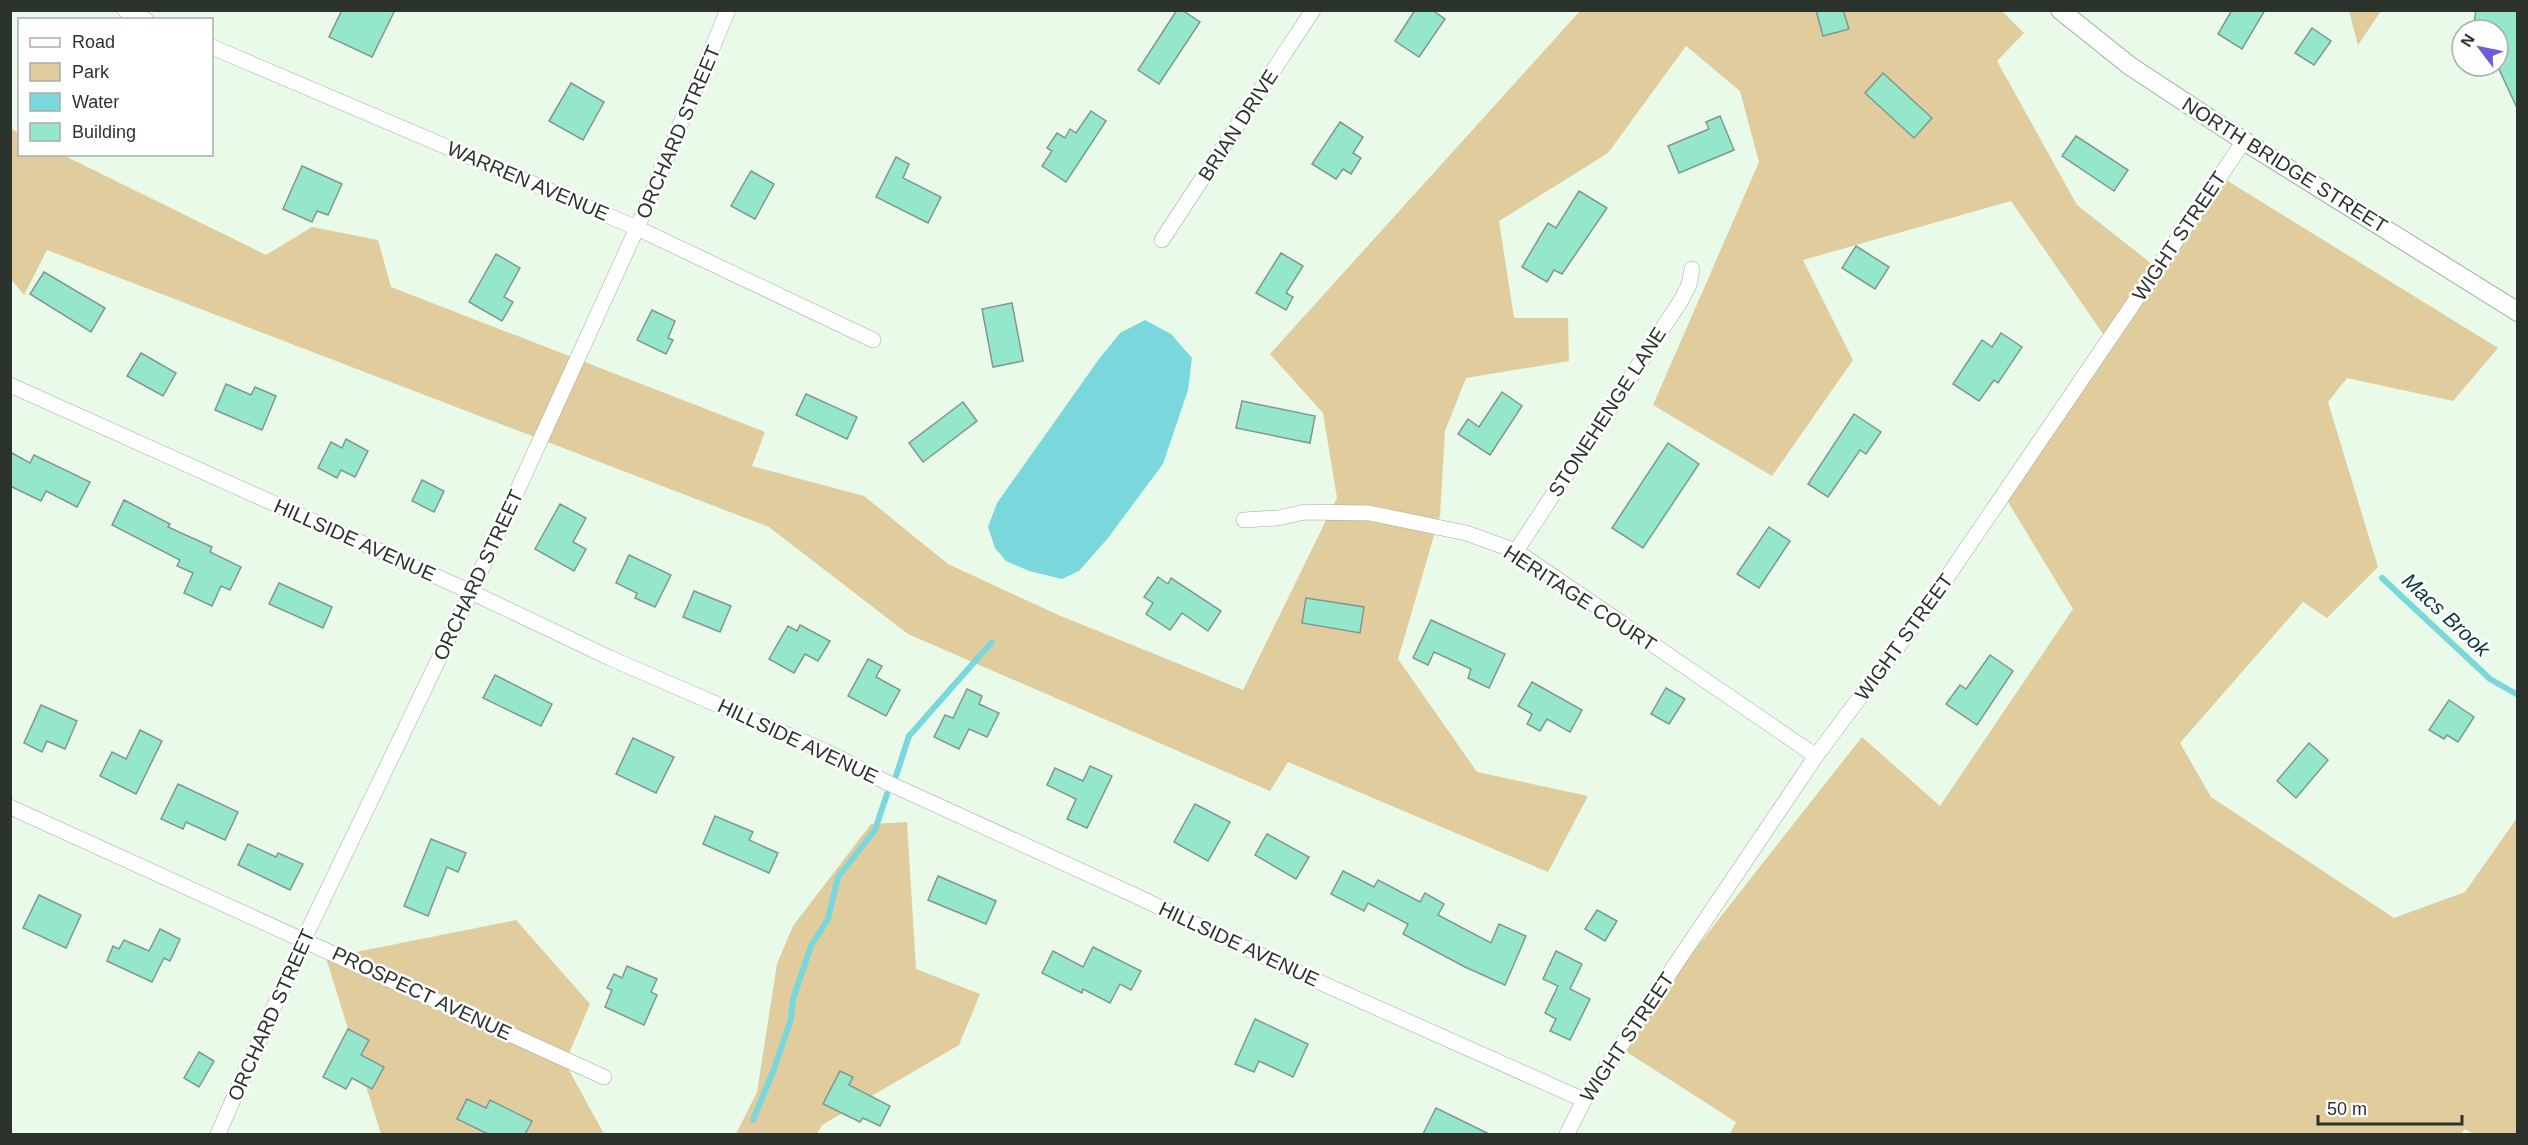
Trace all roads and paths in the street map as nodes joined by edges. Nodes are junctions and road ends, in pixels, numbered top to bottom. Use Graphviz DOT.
graph roads {
  1 [pos="728,10"];
  2 [pos="1313,10"];
  3 [pos="2060,10"];
  4 [pos="213,47"];
  5 [pos="2244,141"];
  6 [pos="638,228"];
  7 [pos="1162,240"];
  8 [pos="1692,270"];
  9 [pos="2517,312"];
  10 [pos="873,340"];
  11 [pos="10,385"];
  12 [pos="1244,520"];
  13 [pos="1516,551"];
  14 [pos="471,592"];
  15 [pos="1816,756"];
  16 [pos="10,807"];
  17 [pos="304,939"];
  18 [pos="604,1077"];
  19 [pos="1584,1100"];
  20 [pos="218,1134"];
  21 [pos="1567,1134"];
  1 -- 6 [label="street, ORCHARD STREET"];
  2 -- 7 [label="street, BRIAN DRIVE"];
  3 -- 5 [label="street, NORTH BRIDGE STREET"];
  4 -- 6 [label="street, WARREN AVENUE"];
  5 -- 9 [label="street, NORTH BRIDGE STREET"];
  5 -- 15 [label="street, WIGHT STREET"];
  6 -- 10 [label="street, WARREN AVENUE"];
  6 -- 14 [label="street, ORCHARD STREET"];
  8 -- 13 [label="street, STONEHENGE LANE"];
  11 -- 14 [label="street, HILLSIDE AVENUE"];
  12 -- 13 [label="street, HERITAGE COURT"];
  13 -- 15 [label="street, HERITAGE COURT"];
  14 -- 17 [label="street, ORCHARD STREET"];
  14 -- 19 [label="street, HILLSIDE AVENUE"];
  15 -- 19 [label="street, WIGHT STREET"];
  16 -- 17 [label="street, PROSPECT AVENUE"];
  17 -- 18 [label="street, PROSPECT AVENUE"];
  17 -- 20 [label="street, ORCHARD STREET"];
  19 -- 21 [label="street, WIGHT STREET"];
}
